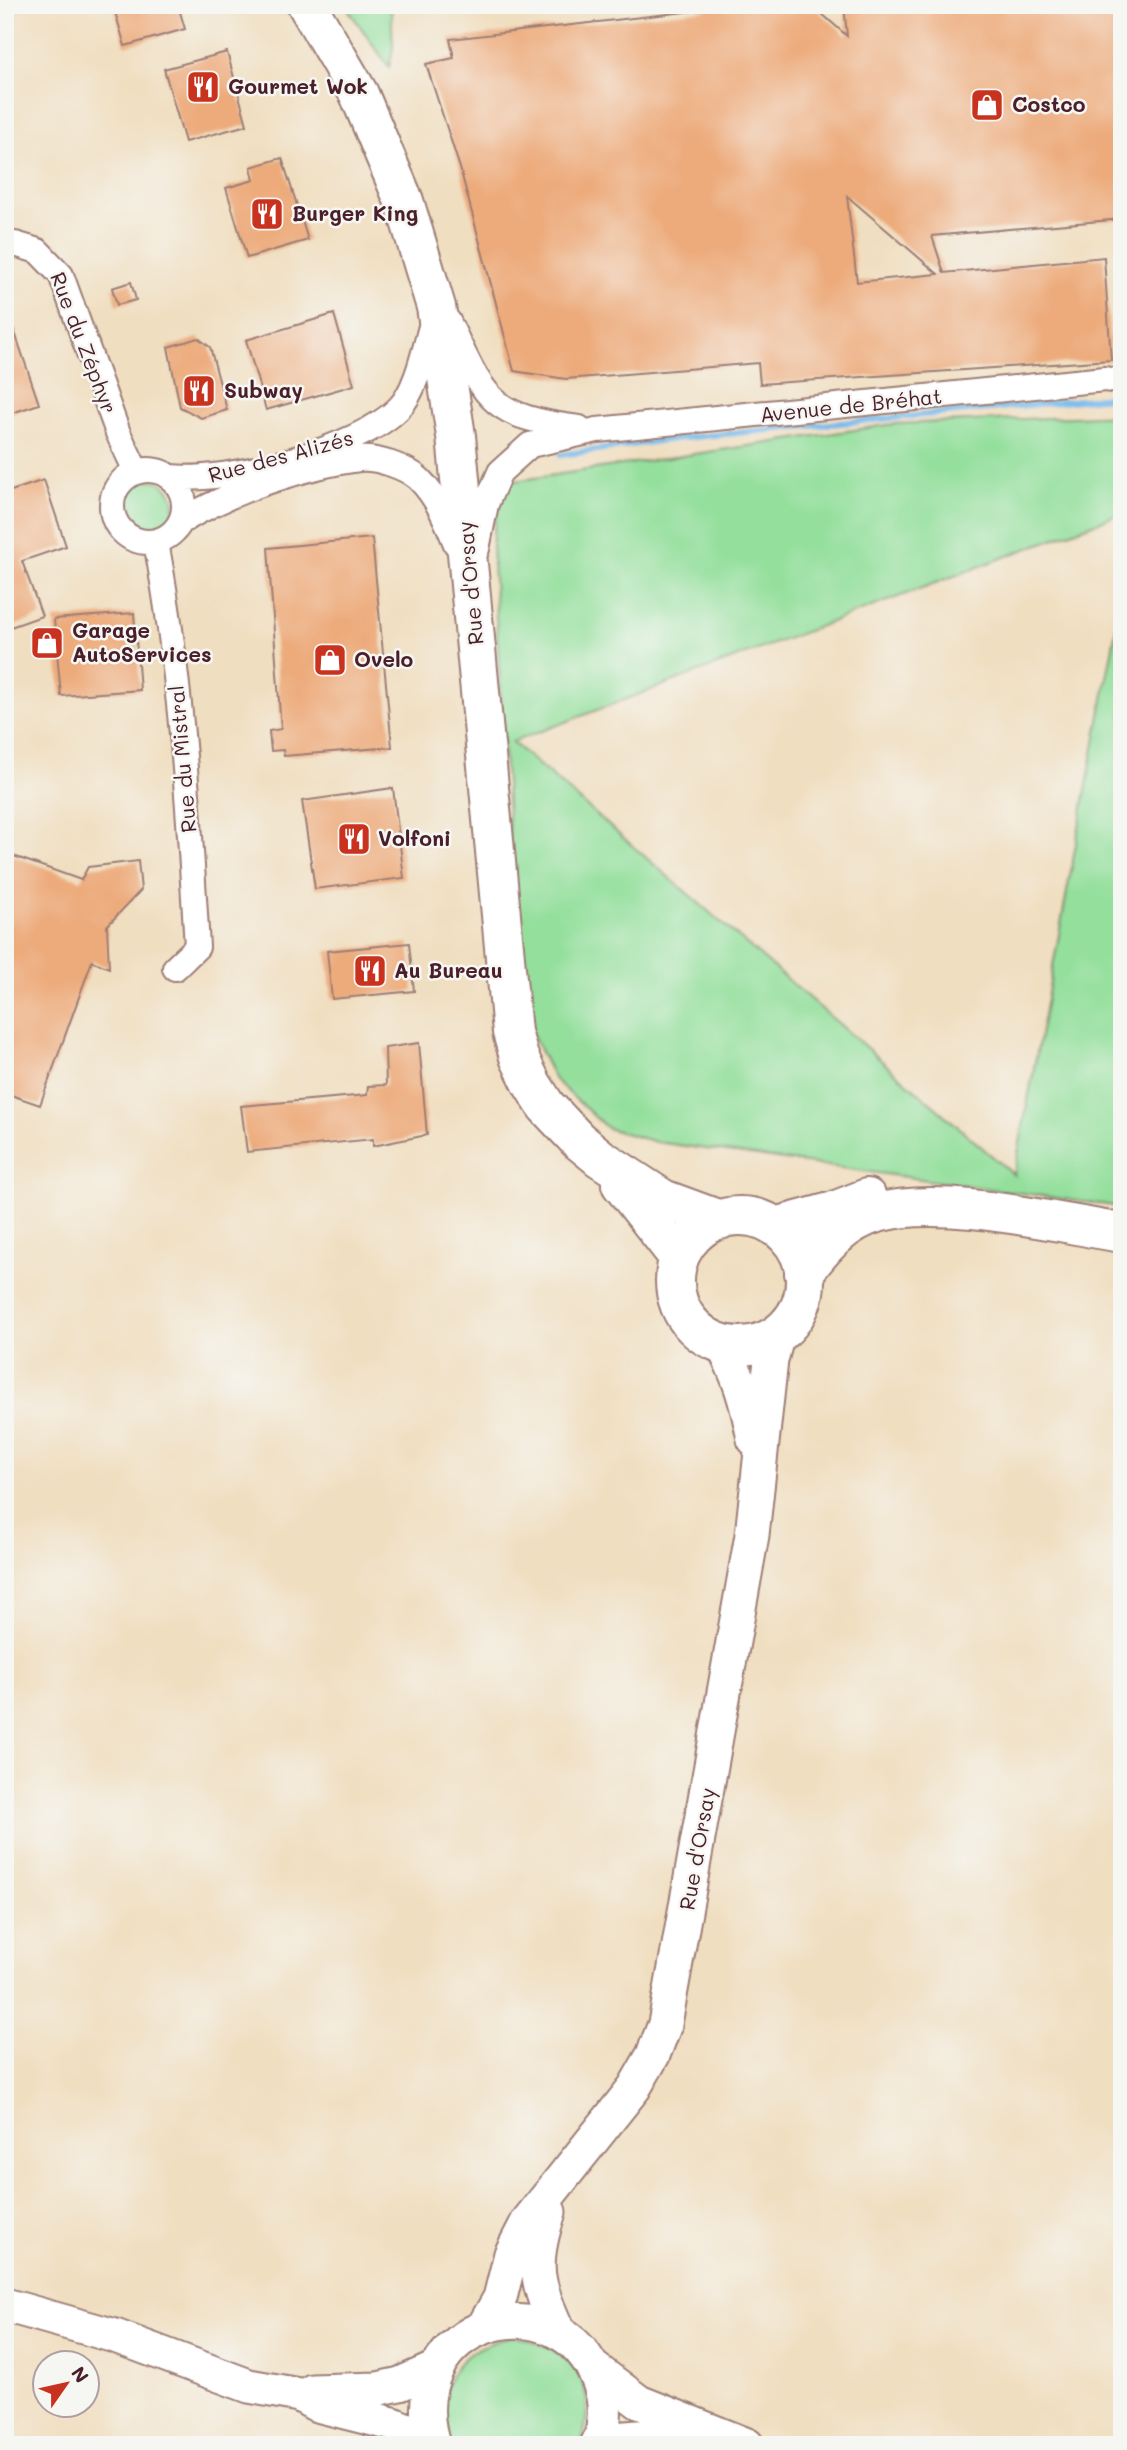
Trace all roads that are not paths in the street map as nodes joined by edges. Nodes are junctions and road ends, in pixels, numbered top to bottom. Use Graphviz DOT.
graph roads {
  1 [pos="307,5"];
  2 [pos="5,246"];
  3 [pos="432,295"];
  4 [pos="1116,377"];
  5 [pos="597,430"];
  6 [pos="136,471"];
  7 [pos="171,477"];
  8 [pos="182,521"];
  9 [pos="156,542"];
  10 [pos="471,581"];
  11 [pos="175,968"];
  12 [pos="600,1158"];
  13 [pos="965,1209"];
  14 [pos="720,1220"];
  15 [pos="775,1227"];
  16 [pos="1122,1233"];
  17 [pos="679,1258"];
  18 [pos="804,1273"];
  19 [pos="778,1334"];
  20 [pos="720,1343"];
  21 [pos="759,1469"];
  22 [pos="551,2196"];
  23 [pos="5,2305"];
  24 [pos="484,2326"];
  25 [pos="559,2333"];
  26 [pos="436,2368"];
  27 [pos="594,2368"];
  28 [pos="299,2395"];
  29 [pos="737,2441"];
  30 [pos="598,2442"];
  31 [pos="431,2445"];
  1 -- 3 [label="main road, Rue d'Orsay"];
  2 -- 6 [label="street, Rue du Zéphyr"];
  3 -- 5 [label="street, Avenue de Bréhat"];
  3 -- 7 [label="street, Rue des Alizés"];
  3 -- 10 [label="main road, Rue d'Orsay"];
  4 -- 5 [label="street, Avenue de Bréhat"];
  5 -- 10 [label="street, Avenue de Bréhat"];
  6 -- 7 [label="street"];
  6 -- 9 [label="street"];
  7 -- 8 [label="street"];
  8 -- 9 [label="street"];
  8 -- 10 [label="street, Rue des Alizés"];
  9 -- 11 [label="street, Rue du Mistral"];
  10 -- 12 [label="main road, Rue d'Orsay"];
  12 -- 14 [label="main road, Rue d'Orsay"];
  12 -- 17 [label="main road, Rue d'Orsay"];
  13 -- 15 [label="main road"];
  13 -- 16 [label="main road"];
  13 -- 18 [label="main road"];
  14 -- 15 [label="main road"];
  14 -- 17 [label="main road"];
  15 -- 18 [label="main road"];
  17 -- 20 [label="main road"];
  18 -- 19 [label="main road"];
  19 -- 20 [label="main road"];
  19 -- 21 [label="main road, Rue d'Orsay"];
  20 -- 21 [label="main road, Rue d'Orsay"];
  21 -- 22 [label="main road, Rue d'Orsay"];
  22 -- 24 [label="main road, Rue d'Orsay"];
  22 -- 25 [label="main road"];
  23 -- 28 [label="main road"];
  24 -- 25 [label="main road"];
  24 -- 26 [label="main road"];
  25 -- 27 [label="main road"];
  26 -- 28 [label="main road"];
  26 -- 31 [label="main road"];
  27 -- 29 [label="main road"];
  27 -- 30 [label="main road"];
  28 -- 31 [label="main road"];
  29 -- 30 [label="main road"];
}
